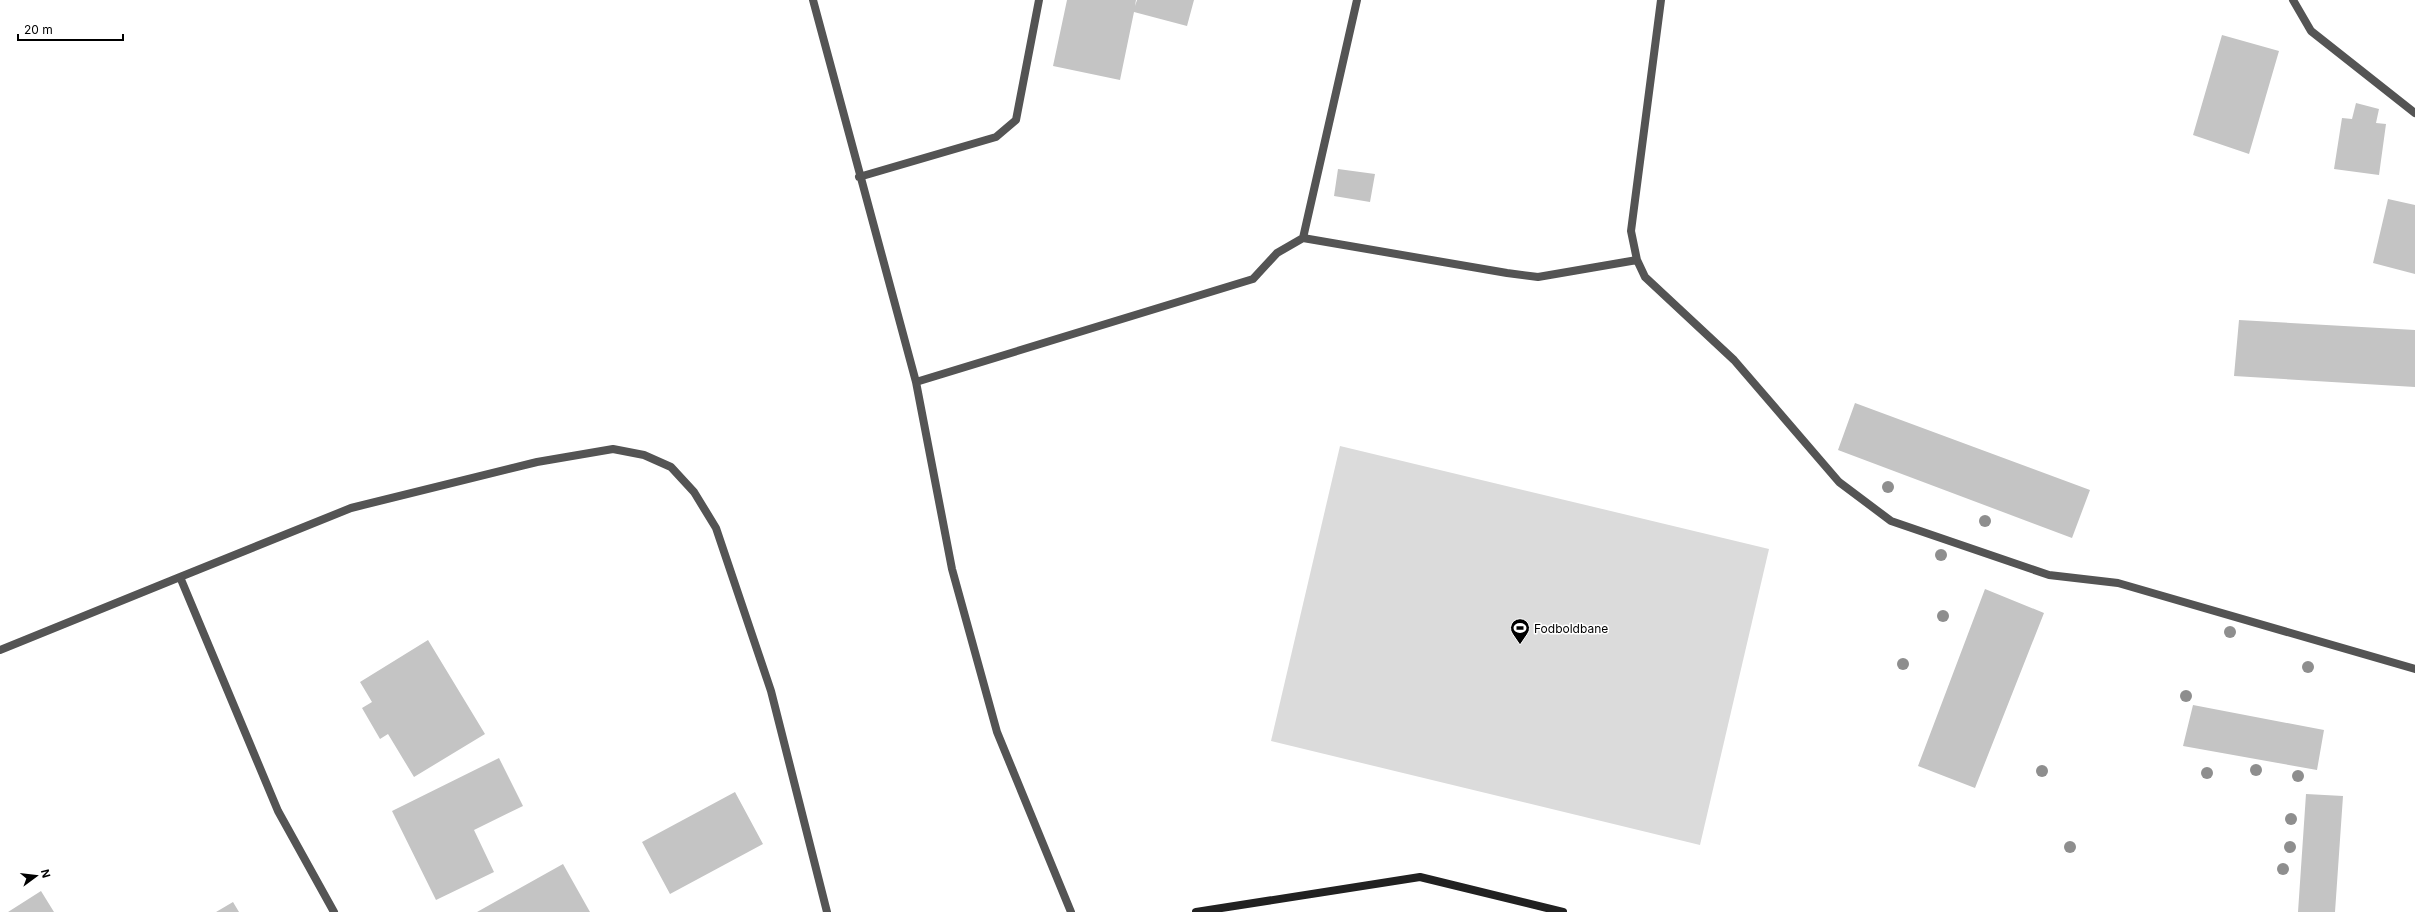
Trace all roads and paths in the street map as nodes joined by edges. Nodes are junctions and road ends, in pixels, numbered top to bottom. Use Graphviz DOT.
graph roads {
  1 [pos="813,0"];
  2 [pos="1039,0"];
  3 [pos="1357,0"];
  4 [pos="1661,0"];
  5 [pos="2293,0"];
  6 [pos="2415,113"];
  7 [pos="859,177"];
  8 [pos="1303,238"];
  9 [pos="1637,260"];
  10 [pos="916,382"];
  11 [pos="180,577"];
  12 [pos="0,650"];
  13 [pos="2415,669"];
  14 [pos="334,912"];
  15 [pos="827,912"];
  16 [pos="1072,912"];
  17 [pos="1196,912"];
  18 [pos="1563,912"];
  1 -- 7 [label="street"];
  2 -- 7 [label="street"];
  3 -- 8 [label="street"];
  4 -- 9 [label="street"];
  5 -- 6 [label="street"];
  7 -- 10 [label="street"];
  8 -- 9 [label="street"];
  8 -- 10 [label="street"];
  9 -- 13 [label="street"];
  10 -- 16 [label="street"];
  11 -- 12 [label="street"];
  11 -- 14 [label="street"];
  11 -- 15 [label="street"];
  17 -- 18 [label="street"];
}
